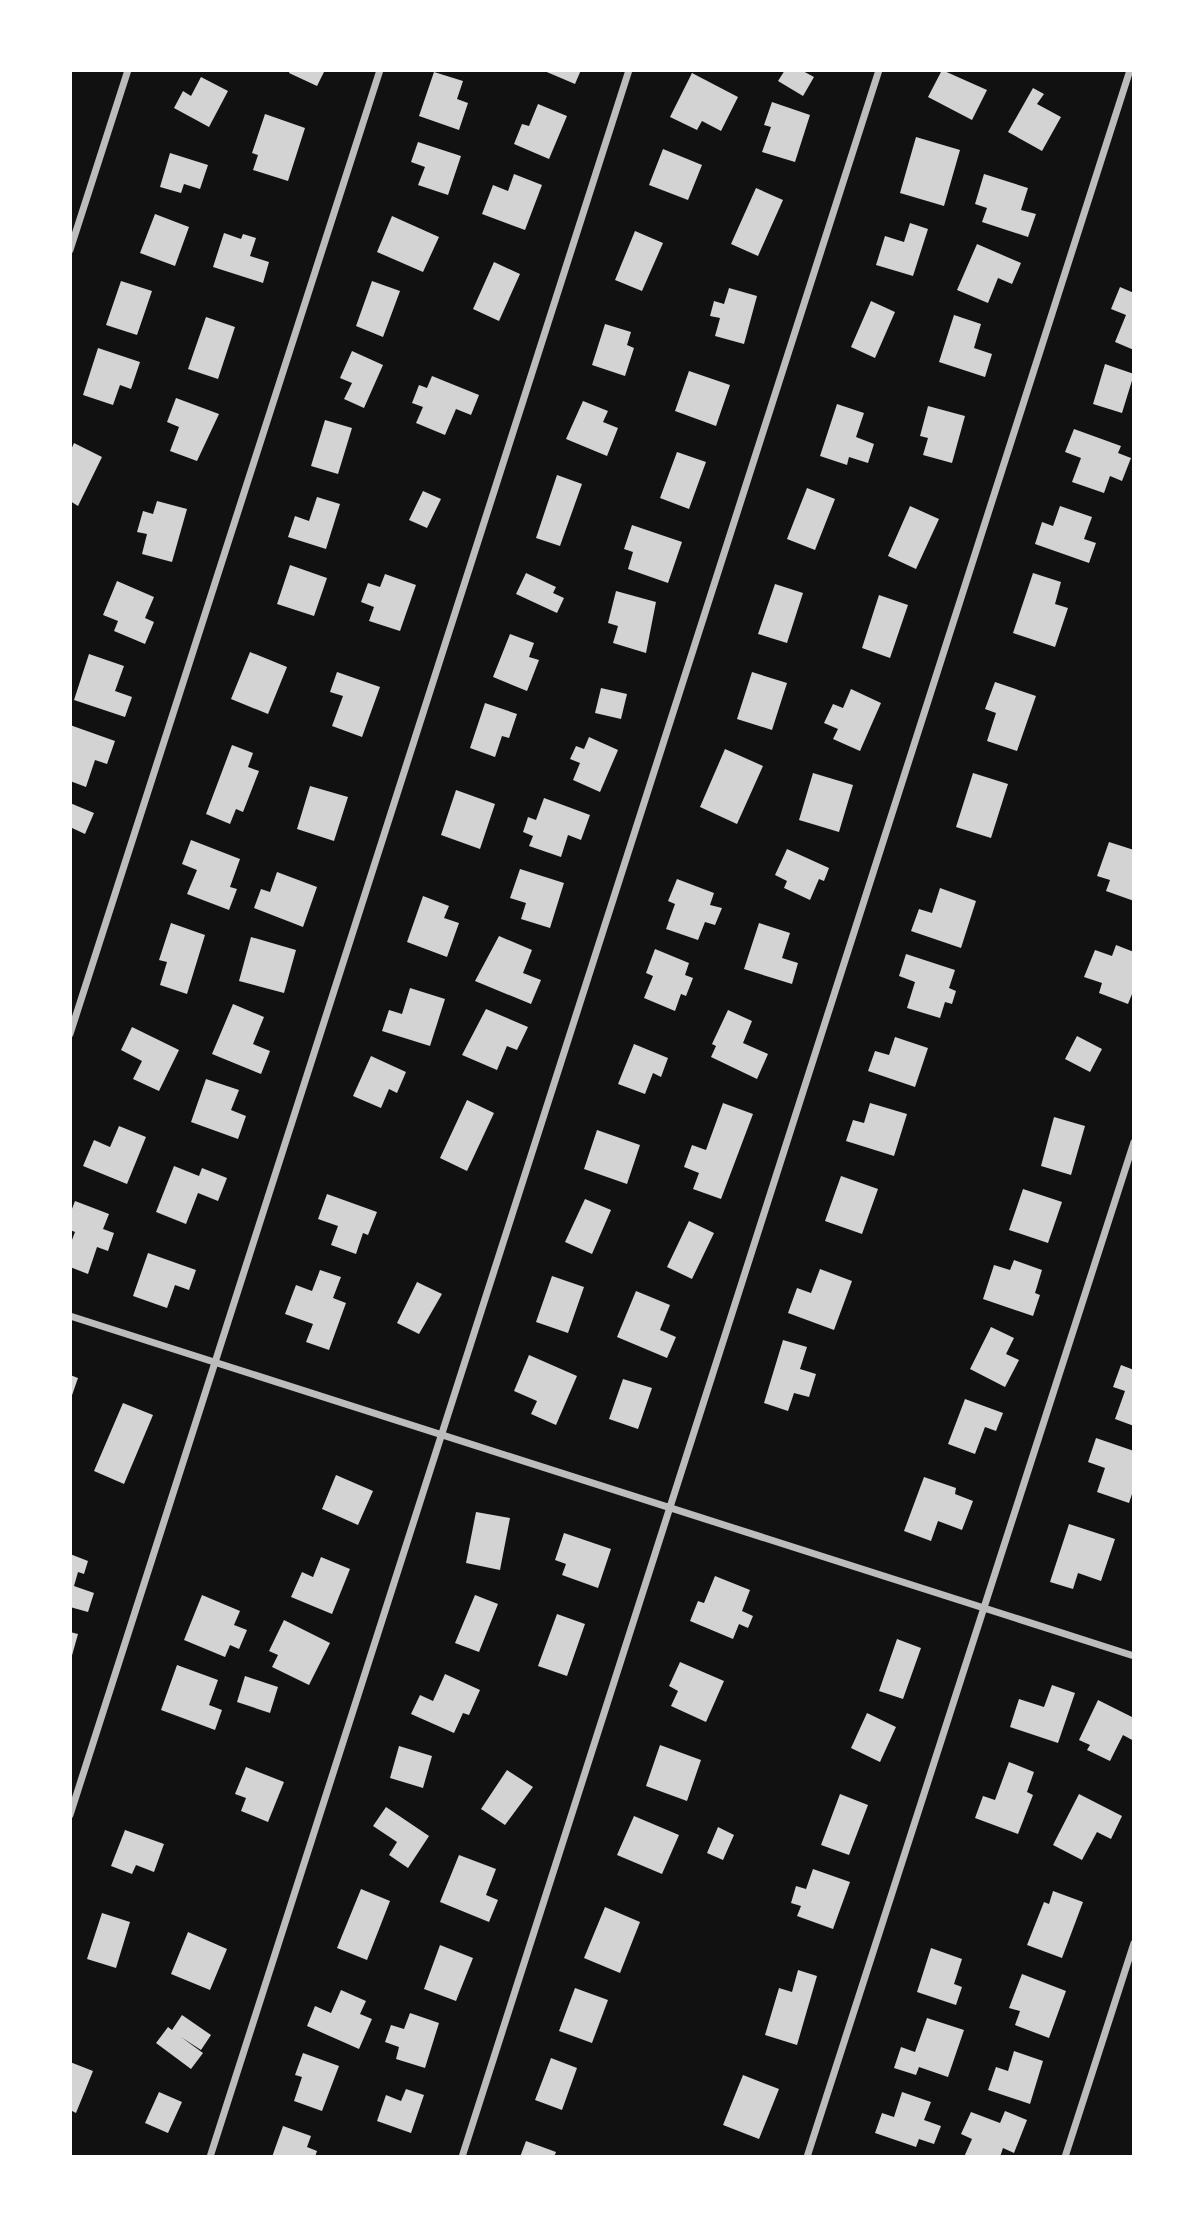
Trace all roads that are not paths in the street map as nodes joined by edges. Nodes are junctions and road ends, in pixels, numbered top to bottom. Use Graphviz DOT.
graph roads {
  1 [pos="128,70"];
  2 [pos="380,70"];
  3 [pos="629,70"];
  4 [pos="879,70"];
  5 [pos="1130,70"];
  6 [pos="70,250"];
  7 [pos="70,1034"];
  8 [pos="1134,1142"];
  9 [pos="70,1316"];
  10 [pos="215,1363"];
  11 [pos="443,1435"];
  12 [pos="671,1508"];
  13 [pos="985,1608"];
  14 [pos="1134,1656"];
  15 [pos="70,1815"];
  16 [pos="1134,1943"];
  17 [pos="211,2157"];
  18 [pos="462,2157"];
  19 [pos="807,2157"];
  20 [pos="1065,2157"];
  1 -- 6 [label="street"];
  2 -- 7 [label="street"];
  3 -- 10 [label="street"];
  4 -- 11 [label="street"];
  5 -- 12 [label="street"];
  8 -- 13 [label="street"];
  9 -- 10 [label="street"];
  10 -- 11 [label="street"];
  10 -- 15 [label="street"];
  11 -- 12 [label="street"];
  11 -- 17 [label="street"];
  12 -- 13 [label="street"];
  12 -- 18 [label="street"];
  13 -- 14 [label="street"];
  13 -- 19 [label="street"];
  16 -- 20 [label="street"];
}
